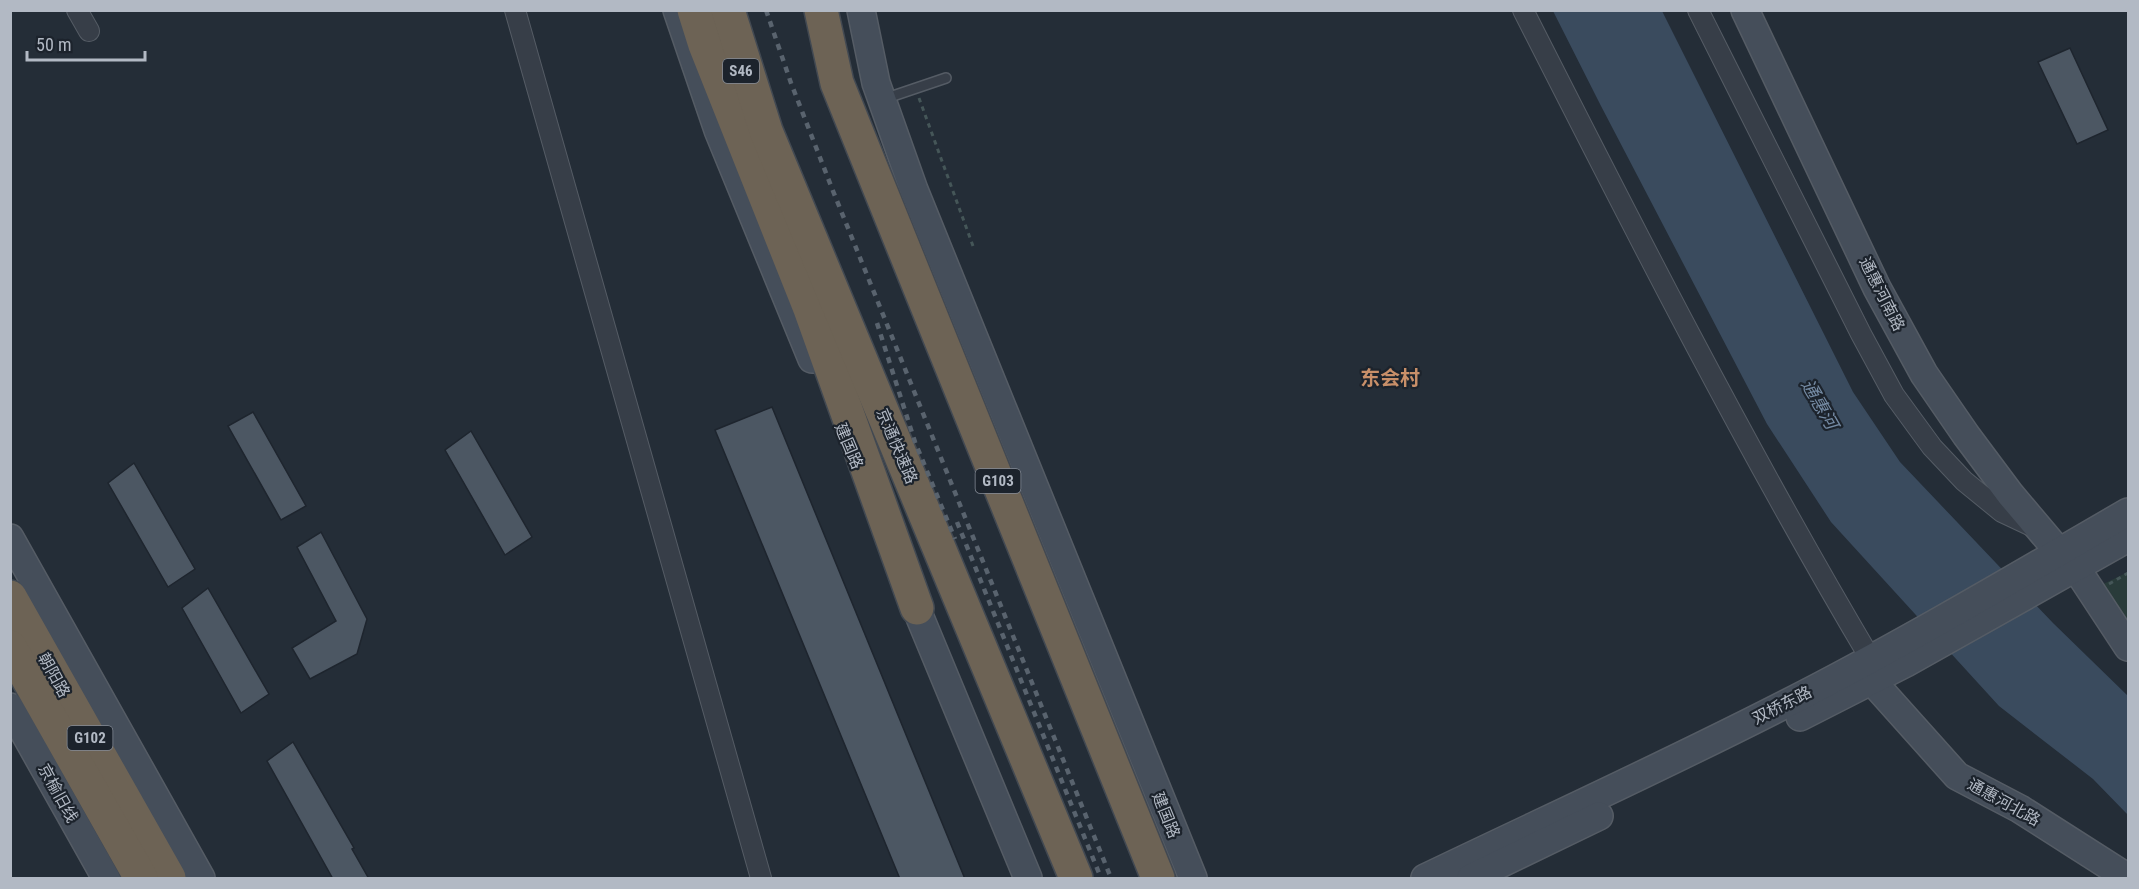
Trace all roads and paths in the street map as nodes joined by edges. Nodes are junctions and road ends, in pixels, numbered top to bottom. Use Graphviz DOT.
graph roads {
  1 [pos="77,10"];
  2 [pos="515,10"];
  3 [pos="677,10"];
  4 [pos="694,10"];
  5 [pos="716,10"];
  6 [pos="728,10"];
  7 [pos="812,10"];
  8 [pos="822,10"];
  9 [pos="861,10"];
  10 [pos="1523,10"];
  11 [pos="1698,10"];
  12 [pos="1745,10"];
  13 [pos="88,31"];
  14 [pos="946,78"];
  15 [pos="837,83"];
  16 [pos="882,99"];
  17 [pos="920,103"];
  18 [pos="766,131"];
  19 [pos="973,246"];
  20 [pos="2128,512"];
  21 [pos="2041,530"];
  22 [pos="10,538"];
  23 [pos="2128,538"];
  24 [pos="2058,566"];
  25 [pos="10,597"];
  26 [pos="917,608"];
  27 [pos="10,647"];
  28 [pos="2128,647"];
  29 [pos="1885,662"];
  30 [pos="10,707"];
  31 [pos="2128,878"];
  32 [pos="106,879"];
  33 [pos="141,879"];
  34 [pos="169,879"];
  35 [pos="201,879"];
  36 [pos="761,879"];
  37 [pos="1028,879"];
  38 [pos="1076,879"];
  39 [pos="1158,879"];
  40 [pos="1193,879"];
  41 [pos="1425,879"];
  42 [pos="1471,879"];
  1 -- 13 [label="street"];
  2 -- 36 [label="street"];
  3 -- 26 [label="street, 建国路"];
  4 -- 26 [label="highway"];
  5 -- 18 [label="highway, S46"];
  6 -- 18 [label="highway, 京通快速路"];
  7 -- 15 [label="highway"];
  8 -- 15 [label="highway, G103"];
  9 -- 16 [label="street, 建国路"];
  10 -- 29 [label="street"];
  11 -- 21 [label="street"];
  12 -- 21 [label="street, 通惠河南路"];
  14 -- 16 [label="lane"];
  15 -- 39 [label="highway, G103"];
  16 -- 40 [label="street, 建国路"];
  17 -- 19 [label="path"];
  18 -- 38 [label="highway, 京通快速路"];
  20 -- 24 [label="street, 双桥东路"];
  21 -- 24 [label="street, 通惠河南路"];
  22 -- 35 [label="street"];
  23 -- 24 [label="street, 双桥东路"];
  24 -- 28 [label="street, 通惠河南路"];
  24 -- 29 [label="street, 双桥东路"];
  25 -- 34 [label="highway, 朝阳路 / G102"];
  26 -- 37 [label="street, 建国路"];
  27 -- 33 [label="highway, 朝阳路 / G102"];
  29 -- 31 [label="street, 通惠河北路"];
  29 -- 41 [label="street, 双桥东路"];
  29 -- 42 [label="street, 双桥东路"];
  30 -- 32 [label="street, 京榆旧线"];
}
